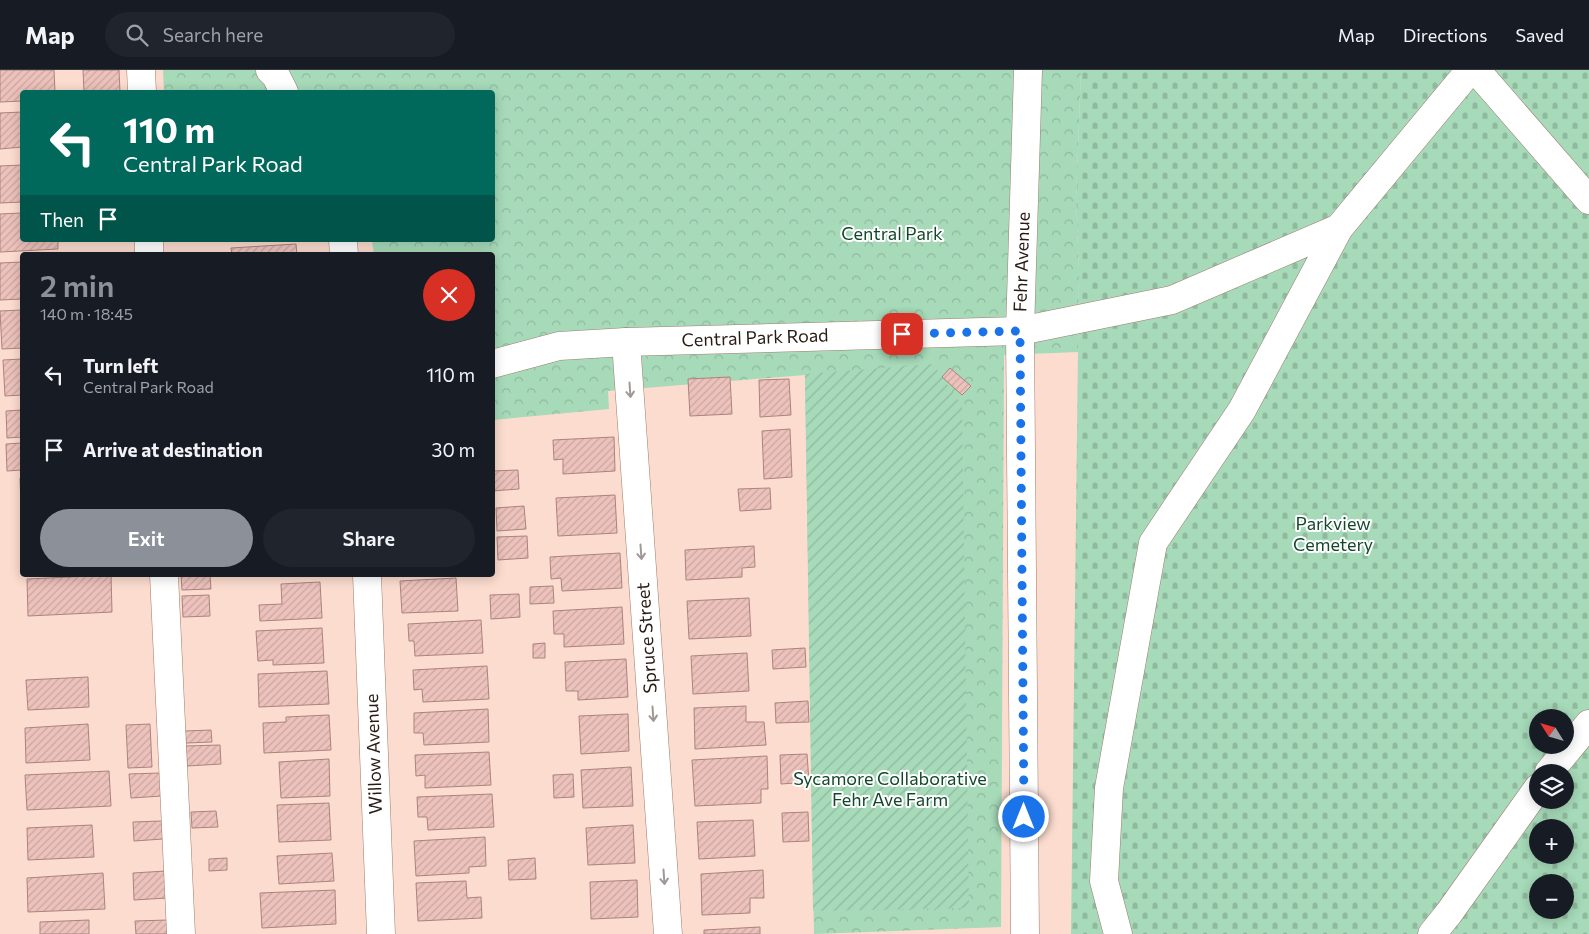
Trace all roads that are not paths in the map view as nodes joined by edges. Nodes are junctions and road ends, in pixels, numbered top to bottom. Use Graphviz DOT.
graph roads {
  1 [pos="141,70"];
  2 [pos="270,70"];
  3 [pos="1028,70"];
  4 [pos="1470,70"];
  5 [pos="1476,70"];
  6 [pos="142,90"];
  7 [pos="283,90"];
  8 [pos="1589,200"];
  9 [pos="1339,228"];
  10 [pos="1020,331"];
  11 [pos="626,342"];
  12 [pos="495,363"];
  13 [pos="164,577"];
  14 [pos="367,577"];
  15 [pos="1589,724"];
  16 [pos="1555,764"];
  17 [pos="1529,800"];
  18 [pos="181,934"];
  19 [pos="381,934"];
  20 [pos="668,934"];
  21 [pos="1025,934"];
  22 [pos="1118,934"];
  23 [pos="1432,934"];
  1 -- 6 [label="street"];
  2 -- 7 [label="street"];
  3 -- 10 [label="street, Fehr Avenue"];
  4 -- 9 [label="street"];
  5 -- 8 [label="street"];
  9 -- 10 [label="street, Central Park Road"];
  9 -- 22 [label="street"];
  10 -- 11 [label="street, Central Park Road"];
  10 -- 21 [label="street, Fehr Avenue"];
  11 -- 12 [label="street, Central Park Road"];
  11 -- 20 [label="street, Spruce Street, one-way"];
  13 -- 18 [label="street"];
  14 -- 19 [label="street, Willow Avenue"];
  15 -- 16 [label="street"];
  17 -- 23 [label="street"];
}
